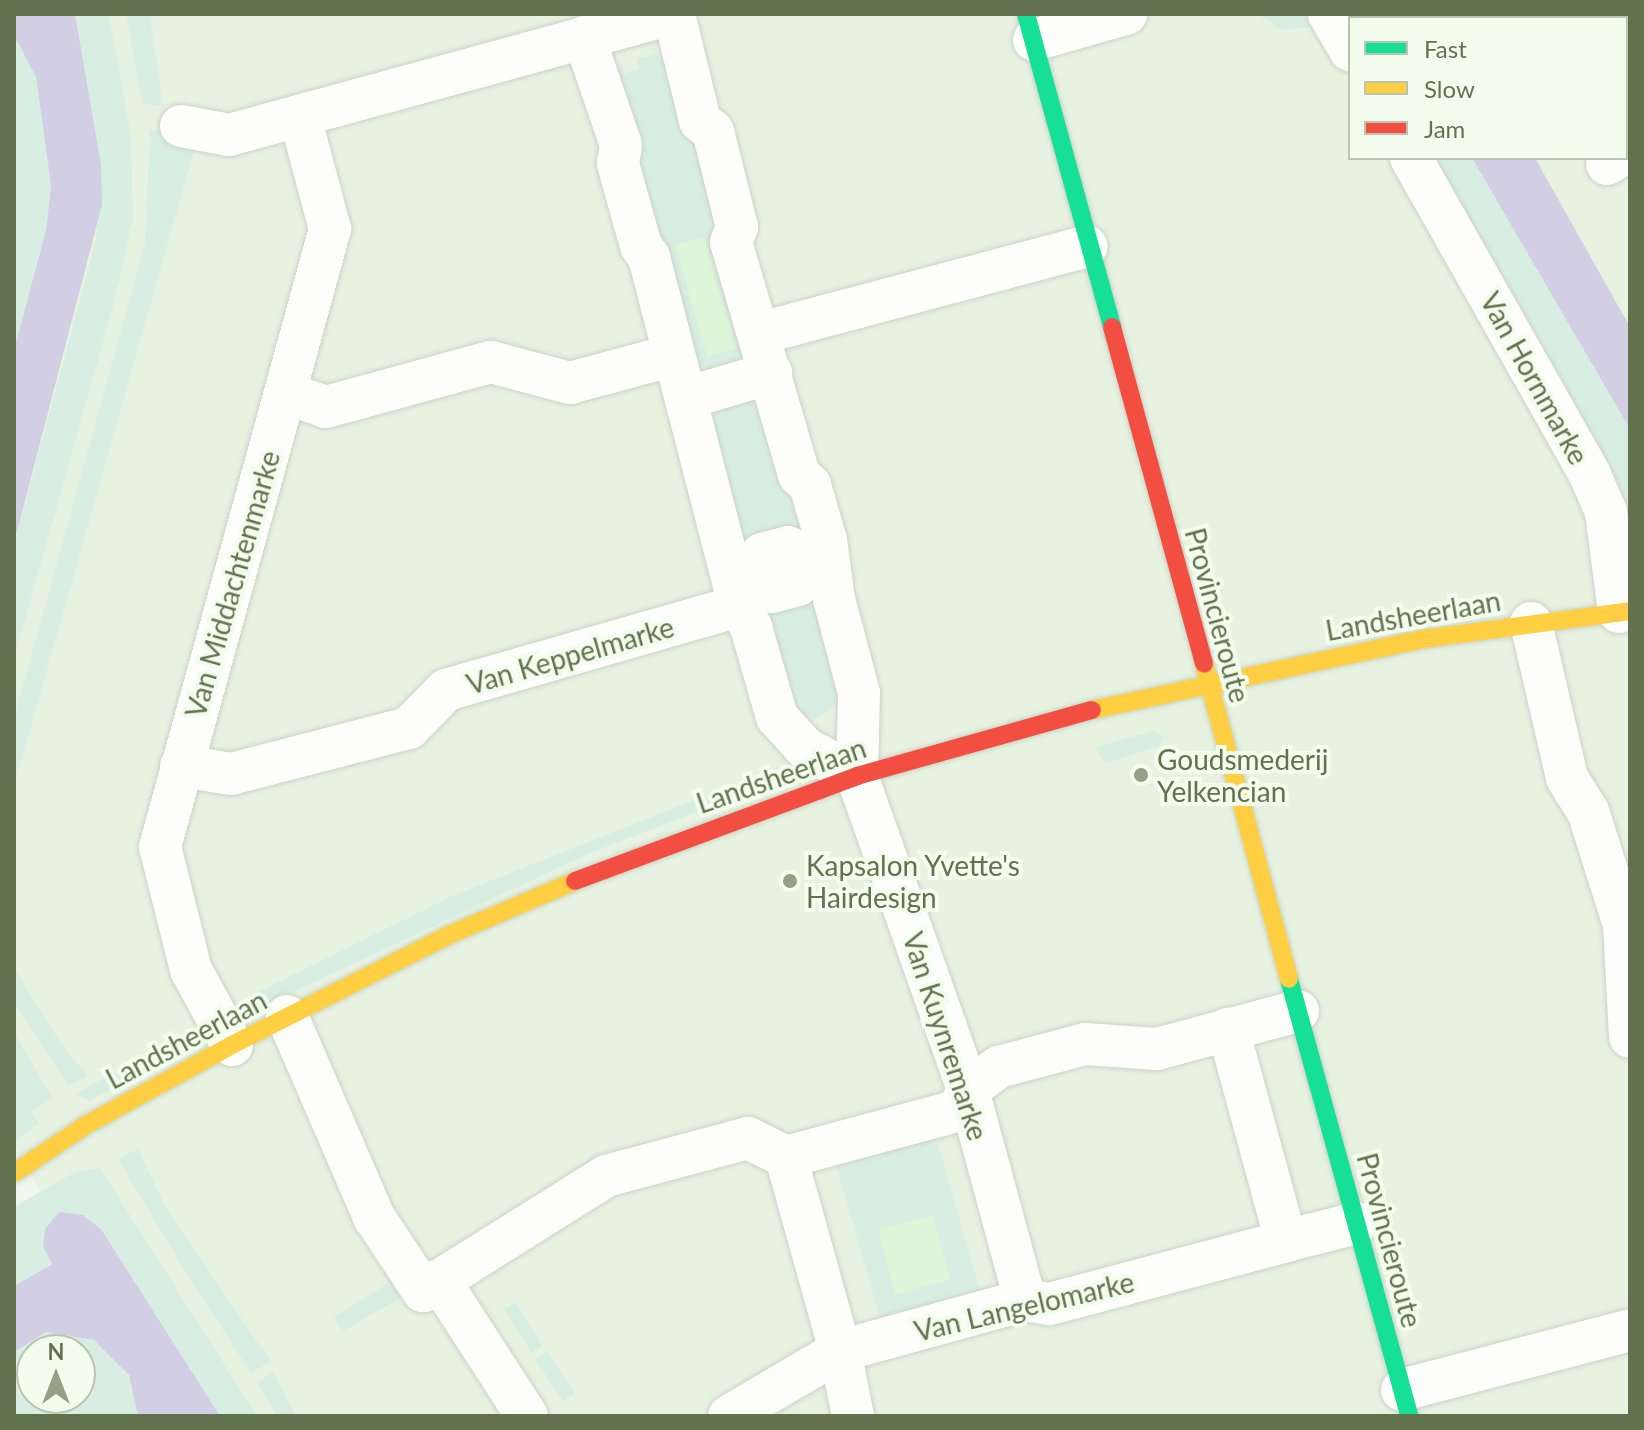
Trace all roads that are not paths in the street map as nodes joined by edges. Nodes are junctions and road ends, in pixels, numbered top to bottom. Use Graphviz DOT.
graph roads {
  1 [pos="672,14"];
  2 [pos="1126,14"];
  3 [pos="1329,14"];
  4 [pos="1030,27"];
  5 [pos="584,37"];
  6 [pos="1348,47"];
  7 [pos="300,117"];
  8 [pos="181,126"];
  9 [pos="1412,160"];
  10 [pos="1087,246"];
  11 [pos="761,333"];
  12 [pos="674,355"];
  13 [pos="771,373"];
  14 [pos="286,393"];
  15 [pos="686,398"];
  16 [pos="739,606"];
  17 [pos="1625,612"];
  18 [pos="1531,623"];
  19 [pos="1208,682"];
  20 [pos="859,693"];
  21 [pos="777,717"];
  22 [pos="181,766"];
  23 [pos="857,776"];
  24 [pos="1615,842"];
  25 [pos="1298,1011"];
  26 [pos="287,1016"];
  27 [pos="1228,1029"];
  28 [pos="1630,1037"];
  29 [pos="232,1045"];
  30 [pos="968,1090"];
  31 [pos="786,1157"];
  32 [pos="14,1173"];
  33 [pos="1357,1223"];
  34 [pos="1286,1241"];
  35 [pos="439,1280"];
  36 [pos="1025,1300"];
  37 [pos="1630,1330"];
  38 [pos="840,1351"];
  39 [pos="1406,1403"];
  40 [pos="527,1416"];
  41 [pos="729,1416"];
  42 [pos="853,1416"];
  1 -- 5 [label="street"];
  1 -- 11 [label="street"];
  2 -- 4 [label="street"];
  3 -- 6 [label="street"];
  4 -- 10 [label="street, Provincieroute"];
  5 -- 7 [label="street"];
  5 -- 12 [label="street"];
  7 -- 8 [label="street"];
  7 -- 14 [label="street, Van Middachtenmarke"];
  9 -- 17 [label="street, Van Hornmarke"];
  10 -- 11 [label="street"];
  10 -- 19 [label="street, Provincieroute"];
  11 -- 13 [label="street"];
  12 -- 14 [label="street"];
  12 -- 15 [label="street"];
  13 -- 15 [label="street"];
  13 -- 20 [label="street"];
  14 -- 22 [label="street, Van Middachtenmarke"];
  15 -- 16 [label="street"];
  16 -- 21 [label="street"];
  16 -- 22 [label="street, Van Keppelmarke"];
  17 -- 18 [label="street, Landsheerlaan"];
  18 -- 19 [label="street, Landsheerlaan"];
  18 -- 24 [label="street"];
  19 -- 23 [label="street, Landsheerlaan"];
  19 -- 25 [label="street, Provincieroute"];
  20 -- 21 [label="street"];
  20 -- 23 [label="street"];
  21 -- 23 [label="street"];
  22 -- 29 [label="street, Van Middachtenmarke"];
  23 -- 26 [label="street, Landsheerlaan"];
  23 -- 30 [label="street, Van Kuynremarke"];
  24 -- 28 [label="street"];
  25 -- 27 [label="street"];
  25 -- 33 [label="street, Provincieroute"];
  26 -- 29 [label="street, Landsheerlaan"];
  26 -- 35 [label="street"];
  27 -- 30 [label="street"];
  27 -- 34 [label="street"];
  29 -- 32 [label="street, Landsheerlaan"];
  30 -- 31 [label="street"];
  30 -- 36 [label="street, Van Kuynremarke"];
  31 -- 35 [label="street"];
  31 -- 38 [label="street"];
  33 -- 34 [label="street, Van Langelomarke"];
  33 -- 39 [label="street, Provincieroute"];
  34 -- 36 [label="street, Van Langelomarke"];
  35 -- 40 [label="street"];
  36 -- 38 [label="street, Van Langelomarke"];
  37 -- 39 [label="street"];
  38 -- 41 [label="street, Van Langelomarke"];
  38 -- 42 [label="street"];
}
